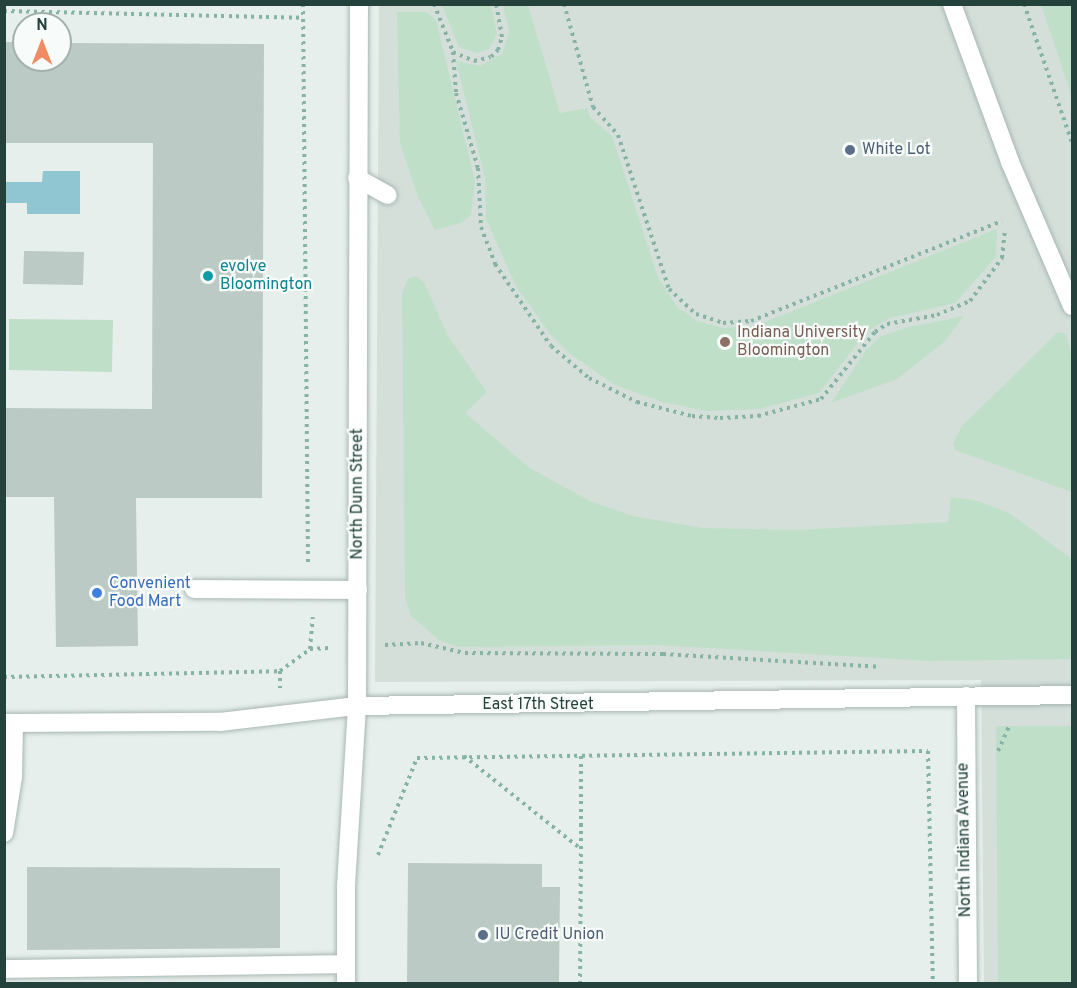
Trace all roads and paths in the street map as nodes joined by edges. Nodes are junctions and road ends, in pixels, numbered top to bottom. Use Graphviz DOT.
graph roads {
  1 [pos="303,4"];
  2 [pos="359,4"];
  3 [pos="434,4"];
  4 [pos="496,4"];
  5 [pos="564,4"];
  6 [pos="952,4"];
  7 [pos="1024,4"];
  8 [pos="4,12"];
  9 [pos="303,18"];
  10 [pos="453,52"];
  11 [pos="1072,144"];
  12 [pos="357,178"];
  13 [pos="388,195"];
  14 [pos="1031,211"];
  15 [pos="1002,221"];
  16 [pos="1072,306"];
  17 [pos="194,589"];
  18 [pos="312,589"];
  19 [pos="358,590"];
  20 [pos="421,643"];
  21 [pos="883,667"];
  22 [pos="4,677"];
  23 [pos="1072,695"];
  24 [pos="966,696"];
  25 [pos="357,706"];
  26 [pos="9,723"];
  27 [pos="581,753"];
  28 [pos="464,755"];
  29 [pos="4,833"];
  30 [pos="581,849"];
  31 [pos="374,865"];
  32 [pos="346,964"];
  33 [pos="4,969"];
  34 [pos="346,984"];
  35 [pos="580,984"];
  36 [pos="933,984"];
  37 [pos="968,984"];
  1 -- 9 [label="path"];
  2 -- 12 [label="street, North Dunn Street"];
  3 -- 10 [label="path"];
  4 -- 10 [label="path"];
  5 -- 15 [label="path"];
  6 -- 14 [label="street"];
  7 -- 11 [label="path"];
  8 -- 9 [label="path"];
  9 -- 18 [label="path"];
  10 -- 15 [label="path"];
  12 -- 13 [label="street"];
  12 -- 19 [label="street, North Dunn Street"];
  14 -- 15 [label="path"];
  14 -- 16 [label="street"];
  17 -- 18 [label="street"];
  18 -- 19 [label="street"];
  18 -- 22 [label="path"];
  19 -- 25 [label="street, North Dunn Street"];
  20 -- 21 [label="path"];
  23 -- 24 [label="street, East 17th Street"];
  24 -- 25 [label="street, East 17th Street"];
  24 -- 37 [label="street, North Indiana Avenue"];
  25 -- 26 [label="street, East 17th Street"];
  25 -- 32 [label="street, North Dunn Street"];
  26 -- 29 [label="street"];
  27 -- 28 [label="path"];
  27 -- 30 [label="path"];
  27 -- 36 [label="path"];
  28 -- 30 [label="path"];
  28 -- 31 [label="path"];
  30 -- 35 [label="path"];
  32 -- 33 [label="street"];
  32 -- 34 [label="street, North Dunn Street"];
}
